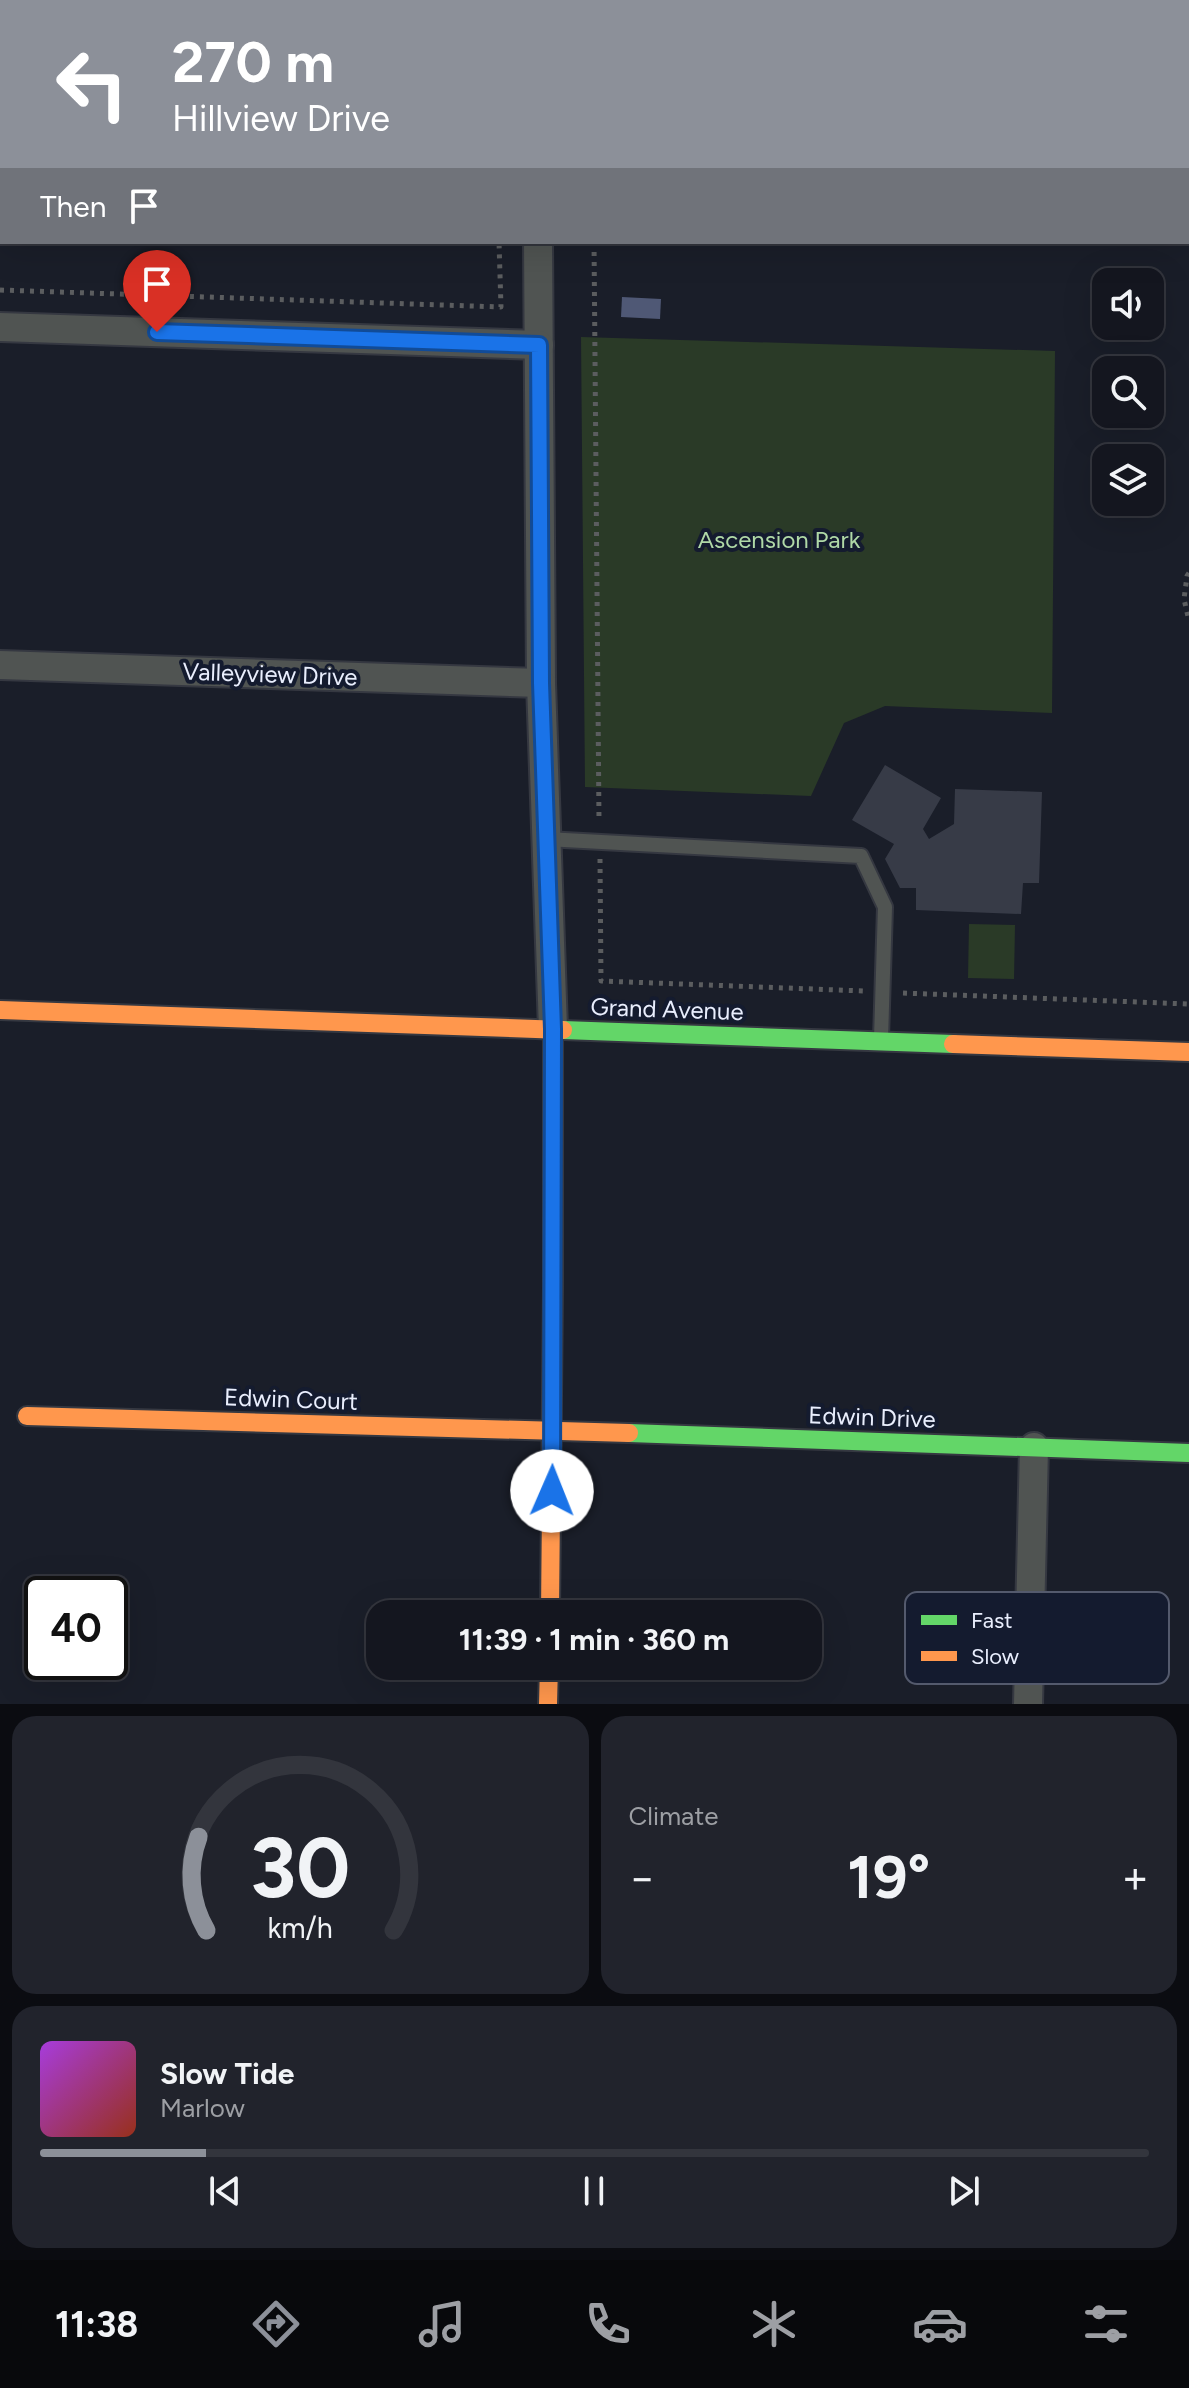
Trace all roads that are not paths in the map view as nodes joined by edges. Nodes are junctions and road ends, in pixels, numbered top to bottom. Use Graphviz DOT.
graph roads {
  1 [pos="538,244"];
  2 [pos="0,327"];
  3 [pos="539,345"];
  4 [pos="0,665"];
  5 [pos="541,683"];
  6 [pos="546,839"];
  7 [pos="0,1010"];
  8 [pos="553,1029"];
  9 [pos="881,1041"];
  10 [pos="1189,1052"];
  11 [pos="27,1416"];
  12 [pos="553,1430"];
  13 [pos="1034,1447"];
  14 [pos="1189,1453"];
  15 [pos="1031,1592"];
  16 [pos="550,1600"];
  17 [pos="549,1680"];
  18 [pos="1028,1684"];
  19 [pos="548,1704"];
  20 [pos="1028,1704"];
  1 -- 3 [label="street"];
  2 -- 3 [label="street"];
  3 -- 5 [label="street"];
  4 -- 5 [label="street, Valleyview Drive"];
  5 -- 6 [label="street"];
  6 -- 8 [label="street"];
  6 -- 9 [label="lane"];
  7 -- 8 [label="street, Grand Avenue"];
  8 -- 9 [label="street, Grand Avenue"];
  8 -- 12 [label="street"];
  9 -- 10 [label="street, Grand Avenue"];
  11 -- 12 [label="street, Edwin Court"];
  12 -- 13 [label="street, Edwin Drive"];
  12 -- 16 [label="street"];
  13 -- 14 [label="street, Edwin Drive"];
  13 -- 15 [label="street"];
  17 -- 19 [label="street"];
  18 -- 20 [label="street"];
}
